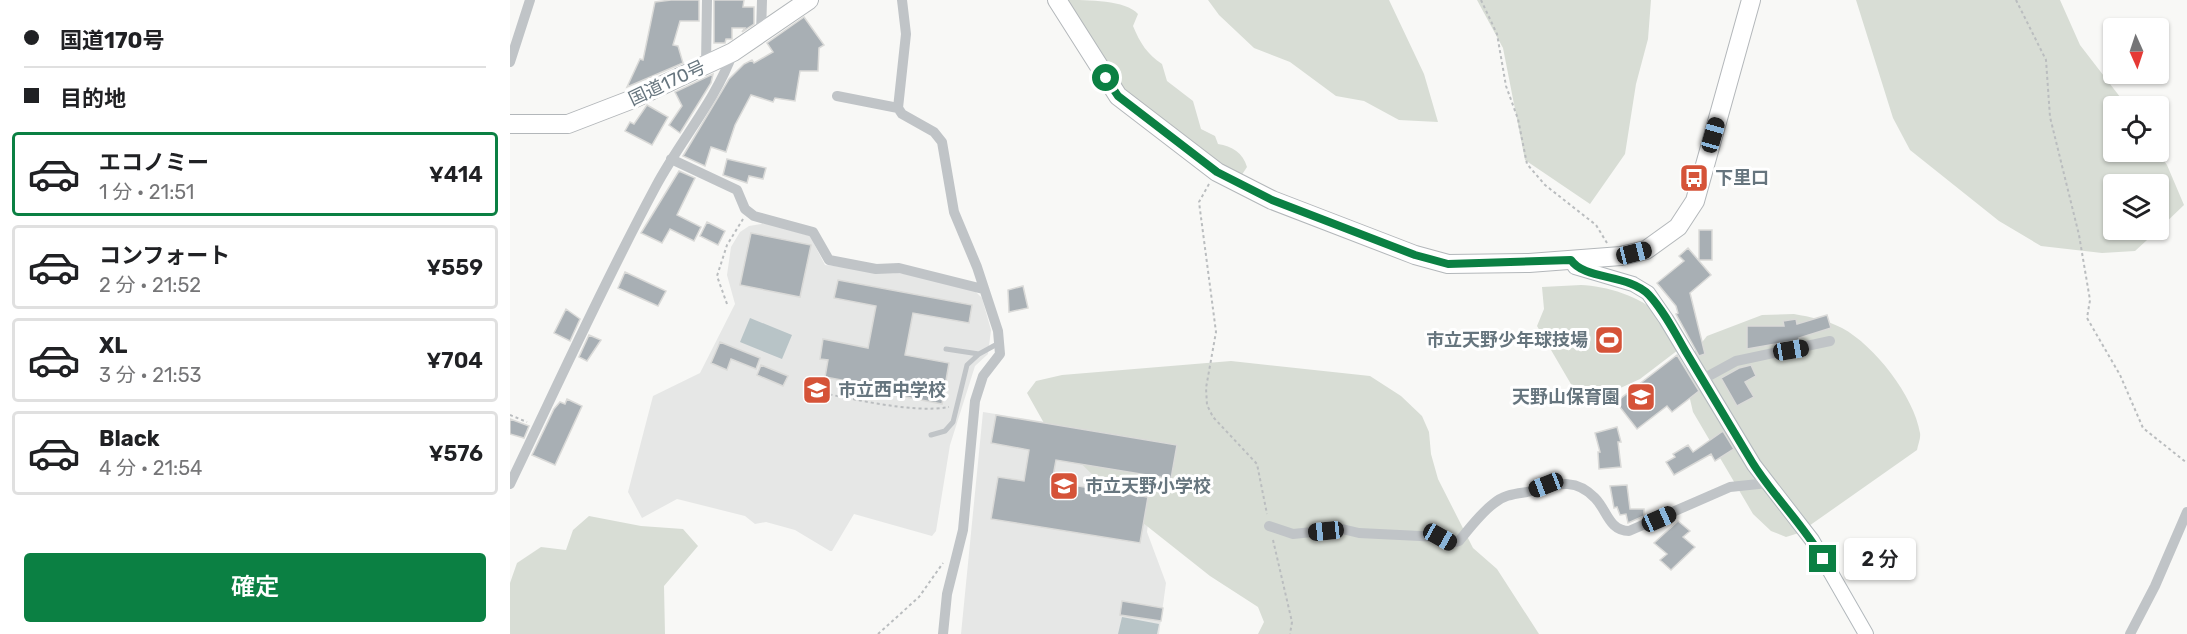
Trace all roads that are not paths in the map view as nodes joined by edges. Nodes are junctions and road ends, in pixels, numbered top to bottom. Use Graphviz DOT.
graph roads {
  1 [pos="530,0"];
  2 [pos="707,0"];
  3 [pos="762,0"];
  4 [pos="809,0"];
  5 [pos="902,0"];
  6 [pos="1057,0"];
  7 [pos="1751,0"];
  8 [pos="761,34"];
  9 [pos="734,52"];
  10 [pos="510,62"];
  11 [pos="706,64"];
  12 [pos="837,96"];
  13 [pos="898,108"];
  14 [pos="510,124"];
  15 [pos="670,159"];
  16 [pos="1571,260"];
  17 [pos="983,289"];
  18 [pos="1830,341"];
  19 [pos="999,343"];
  20 [pos="946,349"];
  21 [pos="980,354"];
  22 [pos="1703,379"];
  23 [pos="931,435"];
  24 [pos="1768,483"];
  25 [pos="510,484"];
  26 [pos="2187,512"];
  27 [pos="1269,526"];
  28 [pos="943,634"];
  29 [pos="1866,634"];
  30 [pos="2130,634"];
  1 -- 10 [label="street"];
  2 -- 11 [label="street"];
  3 -- 8 [label="street"];
  4 -- 8 [label="highway, 国道170号"];
  5 -- 13 [label="street"];
  6 -- 16 [label="highway"];
  7 -- 16 [label="highway"];
  8 -- 9 [label="highway, 国道170号"];
  9 -- 11 [label="highway, 国道170号"];
  9 -- 15 [label="street"];
  11 -- 14 [label="highway, 国道170号"];
  12 -- 13 [label="street"];
  13 -- 17 [label="street"];
  15 -- 17 [label="street"];
  15 -- 25 [label="street"];
  16 -- 22 [label="street"];
  17 -- 19 [label="street"];
  18 -- 22 [label="street"];
  19 -- 21 [label="lane"];
  19 -- 28 [label="street"];
  20 -- 21 [label="lane"];
  21 -- 23 [label="lane"];
  22 -- 24 [label="street"];
  24 -- 27 [label="street"];
  24 -- 29 [label="street"];
  26 -- 30 [label="street"];
}
